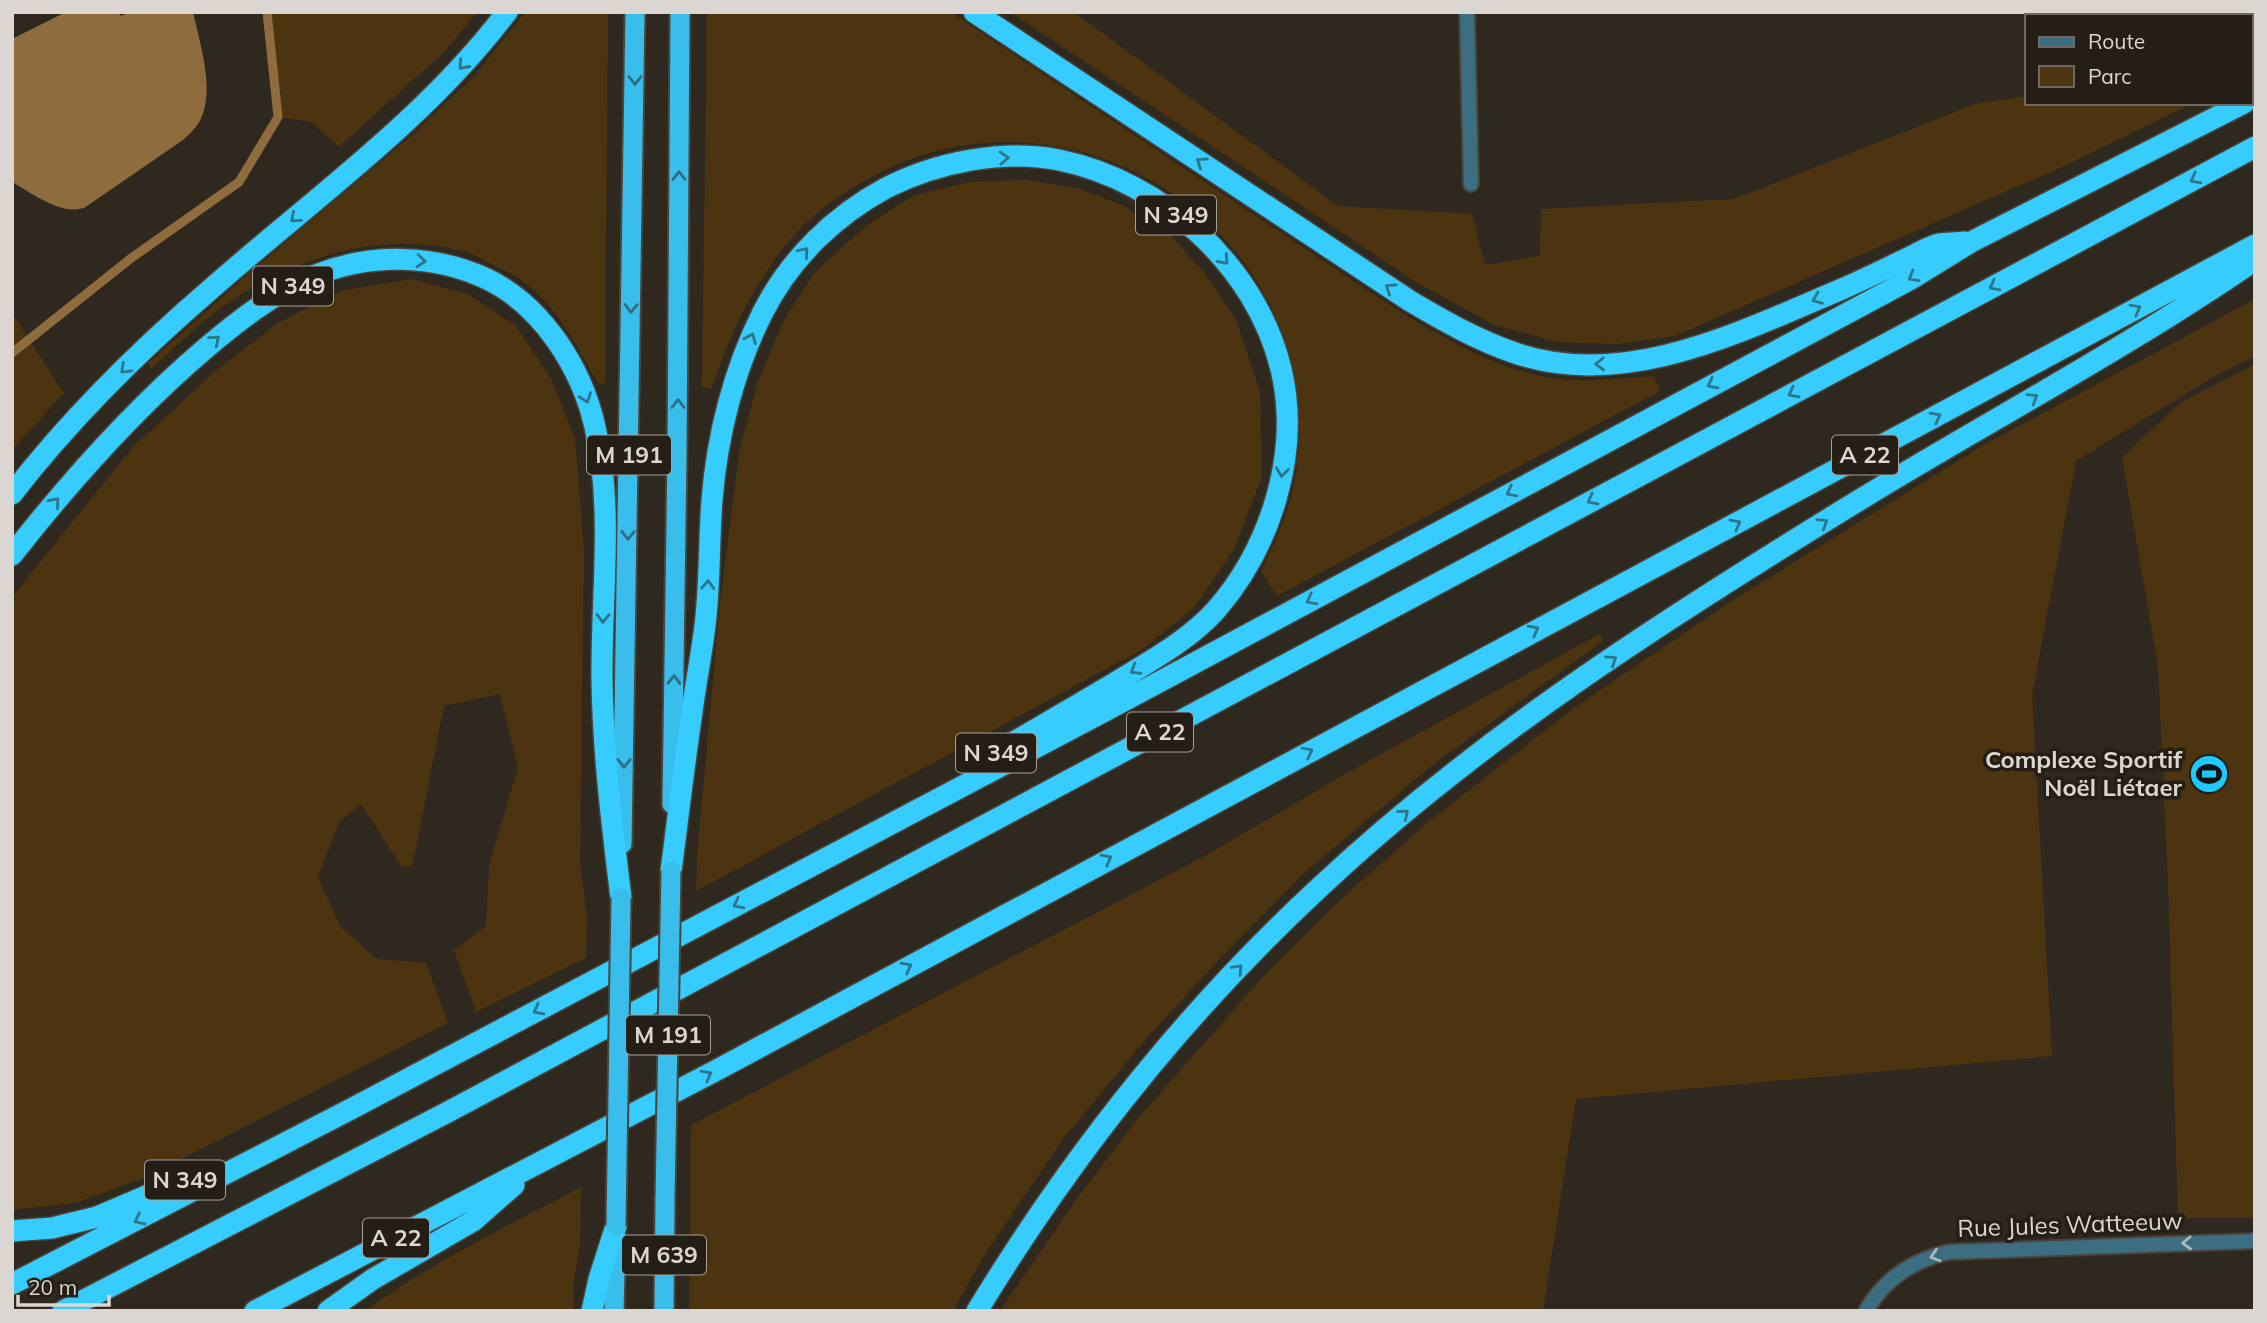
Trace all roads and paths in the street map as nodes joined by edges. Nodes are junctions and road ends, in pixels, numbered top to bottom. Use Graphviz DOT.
graph roads {
  1 [pos="507,12"];
  2 [pos="635,12"];
  3 [pos="680,12"];
  4 [pos="974,12"];
  5 [pos="1467,12"];
  6 [pos="2240,105"];
  7 [pos="2255,147"];
  8 [pos="1471,184"];
  9 [pos="1971,242"];
  10 [pos="2255,245"];
  11 [pos="2255,260"];
  12 [pos="12,494"];
  13 [pos="12,555"];
  14 [pos="671,871"];
  15 [pos="799,872"];
  16 [pos="621,898"];
  17 [pos="351,1109"];
  18 [pos="538,1163"];
  19 [pos="665,1199"];
  20 [pos="616,1226"];
  21 [pos="12,1231"];
  22 [pos="2255,1241"];
  23 [pos="12,1284"];
  24 [pos="63,1311"];
  25 [pos="254,1311"];
  26 [pos="328,1311"];
  27 [pos="592,1311"];
  28 [pos="614,1311"];
  29 [pos="664,1311"];
  30 [pos="977,1311"];
  31 [pos="1866,1311"];
  1 -- 12 [label="highway, one-way"];
  2 -- 16 [label="highway, M 191, one-way"];
  14 -- 3 [label="highway, M 191, one-way"];
  9 -- 4 [label="highway, one-way"];
  5 -- 8 [label="street"];
  6 -- 9 [label="highway"];
  7 -- 24 [label="highway, A 22, one-way"];
  9 -- 15 [label="highway, one-way"];
  18 -- 10 [label="highway, A 22, one-way"];
  30 -- 11 [label="highway, one-way"];
  13 -- 16 [label="highway, N 349, one-way"];
  14 -- 15 [label="highway, N 349, one-way"];
  14 -- 19 [label="highway, M 191, bridge"];
  15 -- 17 [label="highway, one-way"];
  16 -- 20 [label="highway, M 191, bridge"];
  17 -- 21 [label="highway, N 349"];
  17 -- 23 [label="highway, one-way"];
  18 -- 25 [label="highway, A 22"];
  18 -- 26 [label="highway"];
  19 -- 29 [label="highway, M 639"];
  20 -- 27 [label="highway"];
  20 -- 28 [label="highway, M 639"];
  22 -- 31 [label="street, Rue Jules Watteeuw, one-way"];
}
